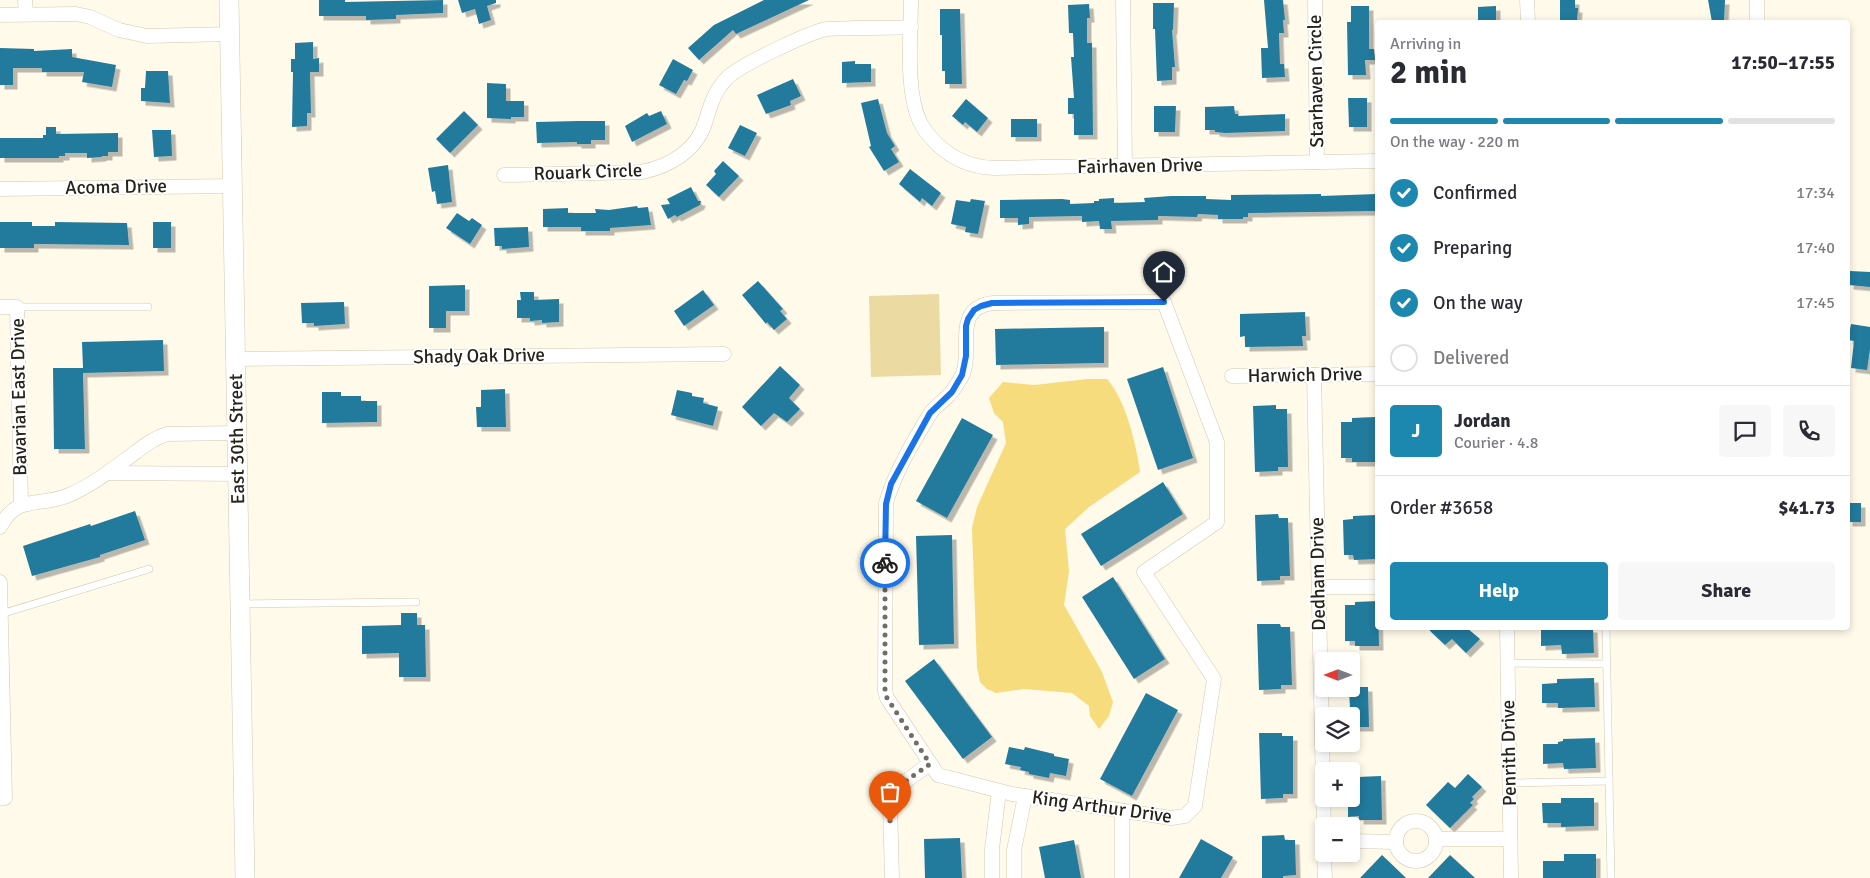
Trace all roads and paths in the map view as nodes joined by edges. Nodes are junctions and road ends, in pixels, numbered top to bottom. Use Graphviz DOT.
graph roads {
  1 [pos="26,0"];
  2 [pos="229,0"];
  3 [pos="911,0"];
  4 [pos="1123,0"];
  5 [pos="1315,0"];
  6 [pos="1527,0"];
  7 [pos="1756,0"];
  8 [pos="26,14"];
  9 [pos="0,15"];
  10 [pos="1528,20"];
  11 [pos="1757,20"];
  12 [pos="911,27"];
  13 [pos="230,34"];
  14 [pos="1375,161"];
  15 [pos="1317,162"];
  16 [pos="1126,166"];
  17 [pos="504,175"];
  18 [pos="232,186"];
  19 [pos="0,189"];
  20 [pos="0,307"];
  21 [pos="17,307"];
  22 [pos="148,307"];
  23 [pos="724,354"];
  24 [pos="235,359"];
  25 [pos="1375,374"];
  26 [pos="1314,375"];
  27 [pos="1232,376"];
  28 [pos="237,433"];
  29 [pos="108,473"];
  30 [pos="238,474"];
  31 [pos="21,504"];
  32 [pos="0,527"];
  33 [pos="150,569"];
  34 [pos="0,582"];
  35 [pos="1319,587"];
  36 [pos="1375,587"];
  37 [pos="416,602"];
  38 [pos="240,604"];
  39 [pos="1,614"];
  40 [pos="1507,630"];
  41 [pos="1606,630"];
  42 [pos="1507,663"];
  43 [pos="1606,664"];
  44 [pos="930,764"];
  45 [pos="1608,781"];
  46 [pos="1509,783"];
  47 [pos="1012,794"];
  48 [pos="0,798"];
  49 [pos="1122,811"];
  50 [pos="1324,817"];
  51 [pos="1436,839"];
  52 [pos="1510,839"];
  53 [pos="1360,841"];
  54 [pos="1396,842"];
  55 [pos="1324,862"];
  56 [pos="246,878"];
  57 [pos="892,878"];
  58 [pos="992,878"];
  59 [pos="1014,878"];
  60 [pos="1122,878"];
  61 [pos="1325,878"];
  62 [pos="1511,878"];
  63 [pos="1611,878"];
  1 -- 8 [label="street"];
  2 -- 13 [label="main road, East 30th Street"];
  3 -- 12 [label="street"];
  4 -- 16 [label="street"];
  5 -- 15 [label="street, Starhaven Circle"];
  6 -- 10 [label="street"];
  7 -- 11 [label="street"];
  8 -- 9 [label="street"];
  8 -- 13 [label="street"];
  12 -- 16 [label="street, Fairhaven Drive"];
  12 -- 17 [label="street, Rouark Circle"];
  13 -- 18 [label="main road, East 30th Street"];
  14 -- 15 [label="street, Fairhaven Drive"];
  15 -- 16 [label="street, Fairhaven Drive"];
  18 -- 19 [label="street, Acoma Drive"];
  18 -- 24 [label="main road, East 30th Street"];
  20 -- 21 [label="street, Bavarian East Drive"];
  21 -- 22 [label="lane"];
  21 -- 31 [label="street, Bavarian East Drive"];
  23 -- 24 [label="street, Shady Oak Drive"];
  24 -- 28 [label="main road, East 30th Street"];
  25 -- 26 [label="street, Harwich Drive"];
  26 -- 27 [label="street, Harwich Drive"];
  26 -- 35 [label="street, Dedham Drive"];
  28 -- 29 [label="street"];
  28 -- 30 [label="main road, East 30th Street"];
  29 -- 30 [label="street"];
  29 -- 31 [label="street"];
  30 -- 38 [label="main road, East 30th Street"];
  31 -- 32 [label="street"];
  33 -- 39 [label="lane"];
  34 -- 39 [label="street"];
  35 -- 36 [label="street"];
  35 -- 50 [label="street, Dedham Drive"];
  37 -- 38 [label="lane"];
  38 -- 56 [label="main road, East 30th Street"];
  39 -- 48 [label="street"];
  40 -- 42 [label="street, Penrith Drive"];
  41 -- 43 [label="lane"];
  42 -- 43 [label="lane"];
  42 -- 46 [label="street, Penrith Drive"];
  43 -- 45 [label="lane"];
  44 -- 47 [label="street, King Arthur Drive"];
  44 -- 49 [label="street, King Arthur Drive"];
  44 -- 57 [label="street"];
  45 -- 46 [label="lane"];
  45 -- 63 [label="lane"];
  46 -- 52 [label="street, Penrith Drive"];
  47 -- 49 [label="street, King Arthur Drive"];
  47 -- 58 [label="street"];
  47 -- 59 [label="street"];
  49 -- 60 [label="street"];
  51 -- 52 [label="street"];
  51 -- 54 [label="street"];
  51 -- 54 [label="street"];
  52 -- 62 [label="street, Penrith Drive"];
  53 -- 54 [label="street"];
  55 -- 61 [label="street"];
}
